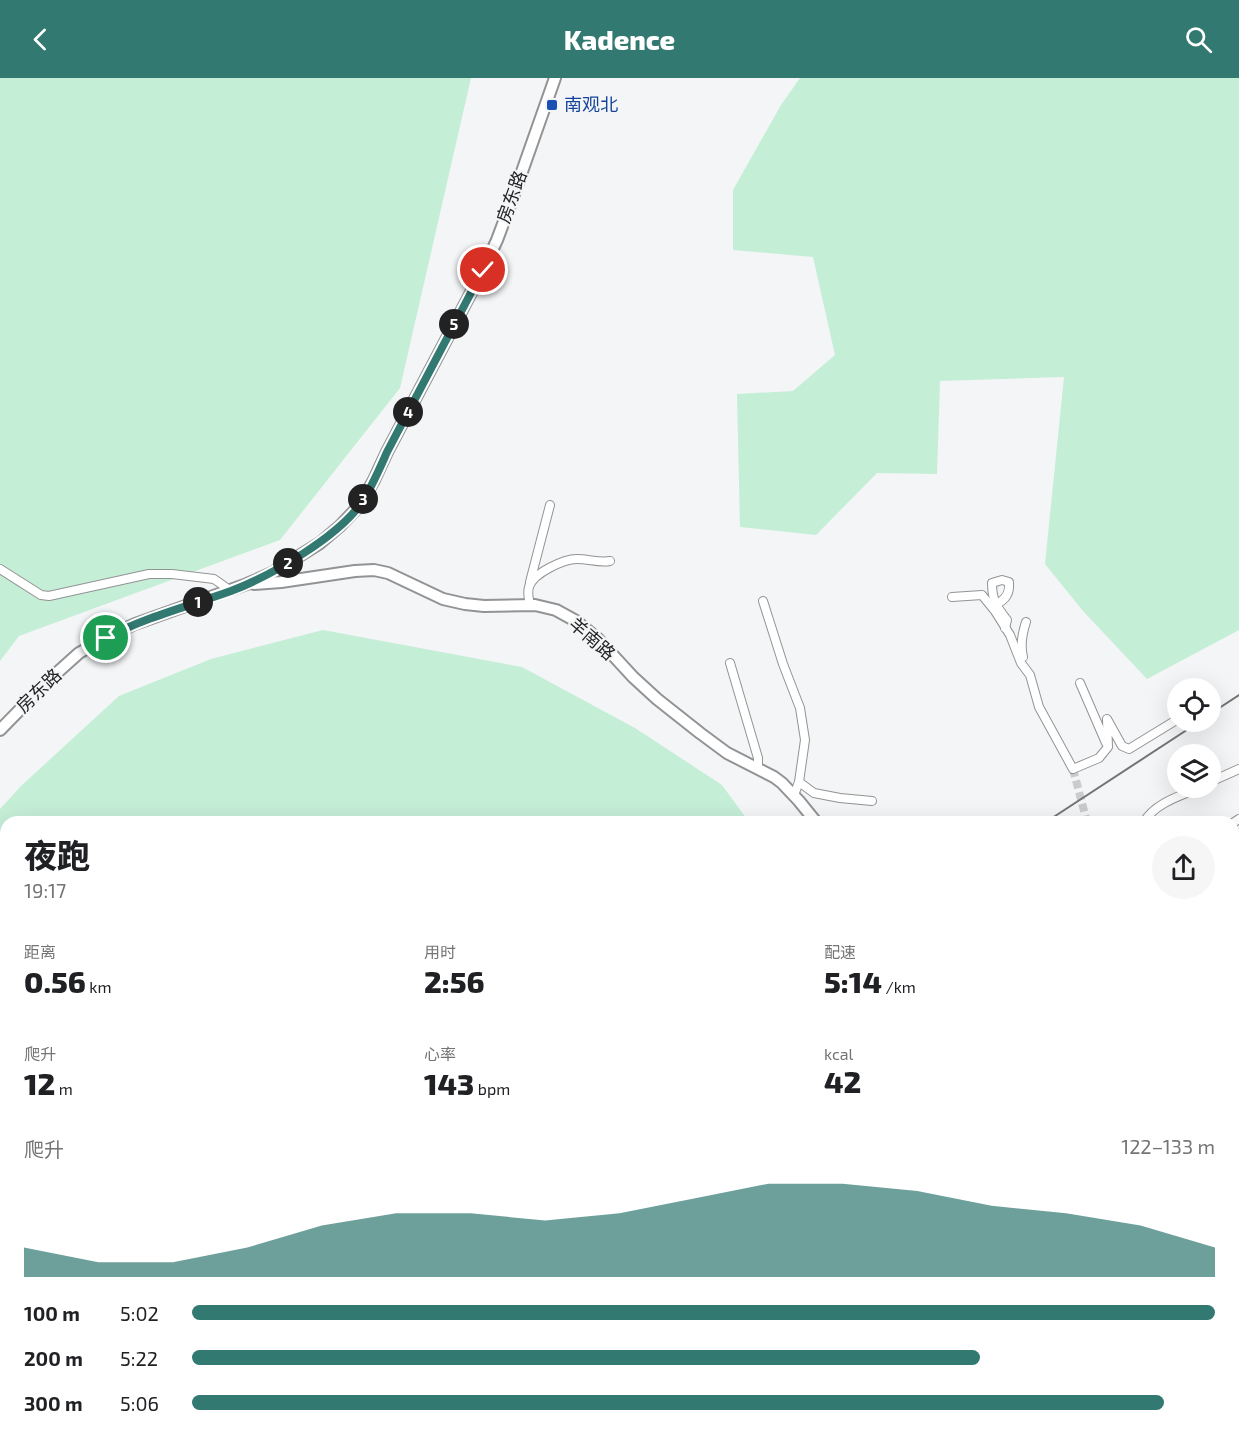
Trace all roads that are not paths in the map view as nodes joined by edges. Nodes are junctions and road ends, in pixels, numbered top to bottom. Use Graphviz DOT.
graph roads {
  1 [pos="555,78"];
  2 [pos="550,505"];
  3 [pos="610,561"];
  4 [pos="0,569"];
  5 [pos="248,584"];
  6 [pos="530,584"];
  7 [pos="231,591"];
  8 [pos="952,597"];
  9 [pos="764,601"];
  10 [pos="996,604"];
  11 [pos="530,605"];
  12 [pos="1026,622"];
  13 [pos="1005,628"];
  14 [pos="730,663"];
  15 [pos="1024,667"];
  16 [pos="1080,683"];
  17 [pos="1167,726"];
  18 [pos="0,730"];
  19 [pos="1108,747"];
  20 [pos="758,769"];
  21 [pos="1239,769"];
  22 [pos="1221,777"];
  23 [pos="799,782"];
  24 [pos="794,795"];
  25 [pos="1176,798"];
  26 [pos="872,801"];
  27 [pos="811,816"];
  28 [pos="1148,816"];
  1 -- 5 [label="main road, 房东路"];
  2 -- 6 [label="street"];
  3 -- 6 [label="street"];
  4 -- 7 [label="street"];
  5 -- 7 [label="main road, 房东路"];
  5 -- 11 [label="main road, 羊南路"];
  6 -- 11 [label="street"];
  7 -- 18 [label="main road, 房东路"];
  8 -- 13 [label="street"];
  9 -- 23 [label="street"];
  10 -- 13 [label="street"];
  11 -- 20 [label="main road, 羊南路"];
  12 -- 15 [label="street"];
  13 -- 15 [label="street"];
  14 -- 20 [label="street"];
  15 -- 19 [label="street"];
  16 -- 19 [label="street"];
  17 -- 19 [label="street"];
  20 -- 24 [label="main road, 羊南路"];
  21 -- 22 [label="street"];
  23 -- 24 [label="street"];
  23 -- 26 [label="street"];
  24 -- 27 [label="main road, 羊南路"];
  25 -- 28 [label="street"];
}
